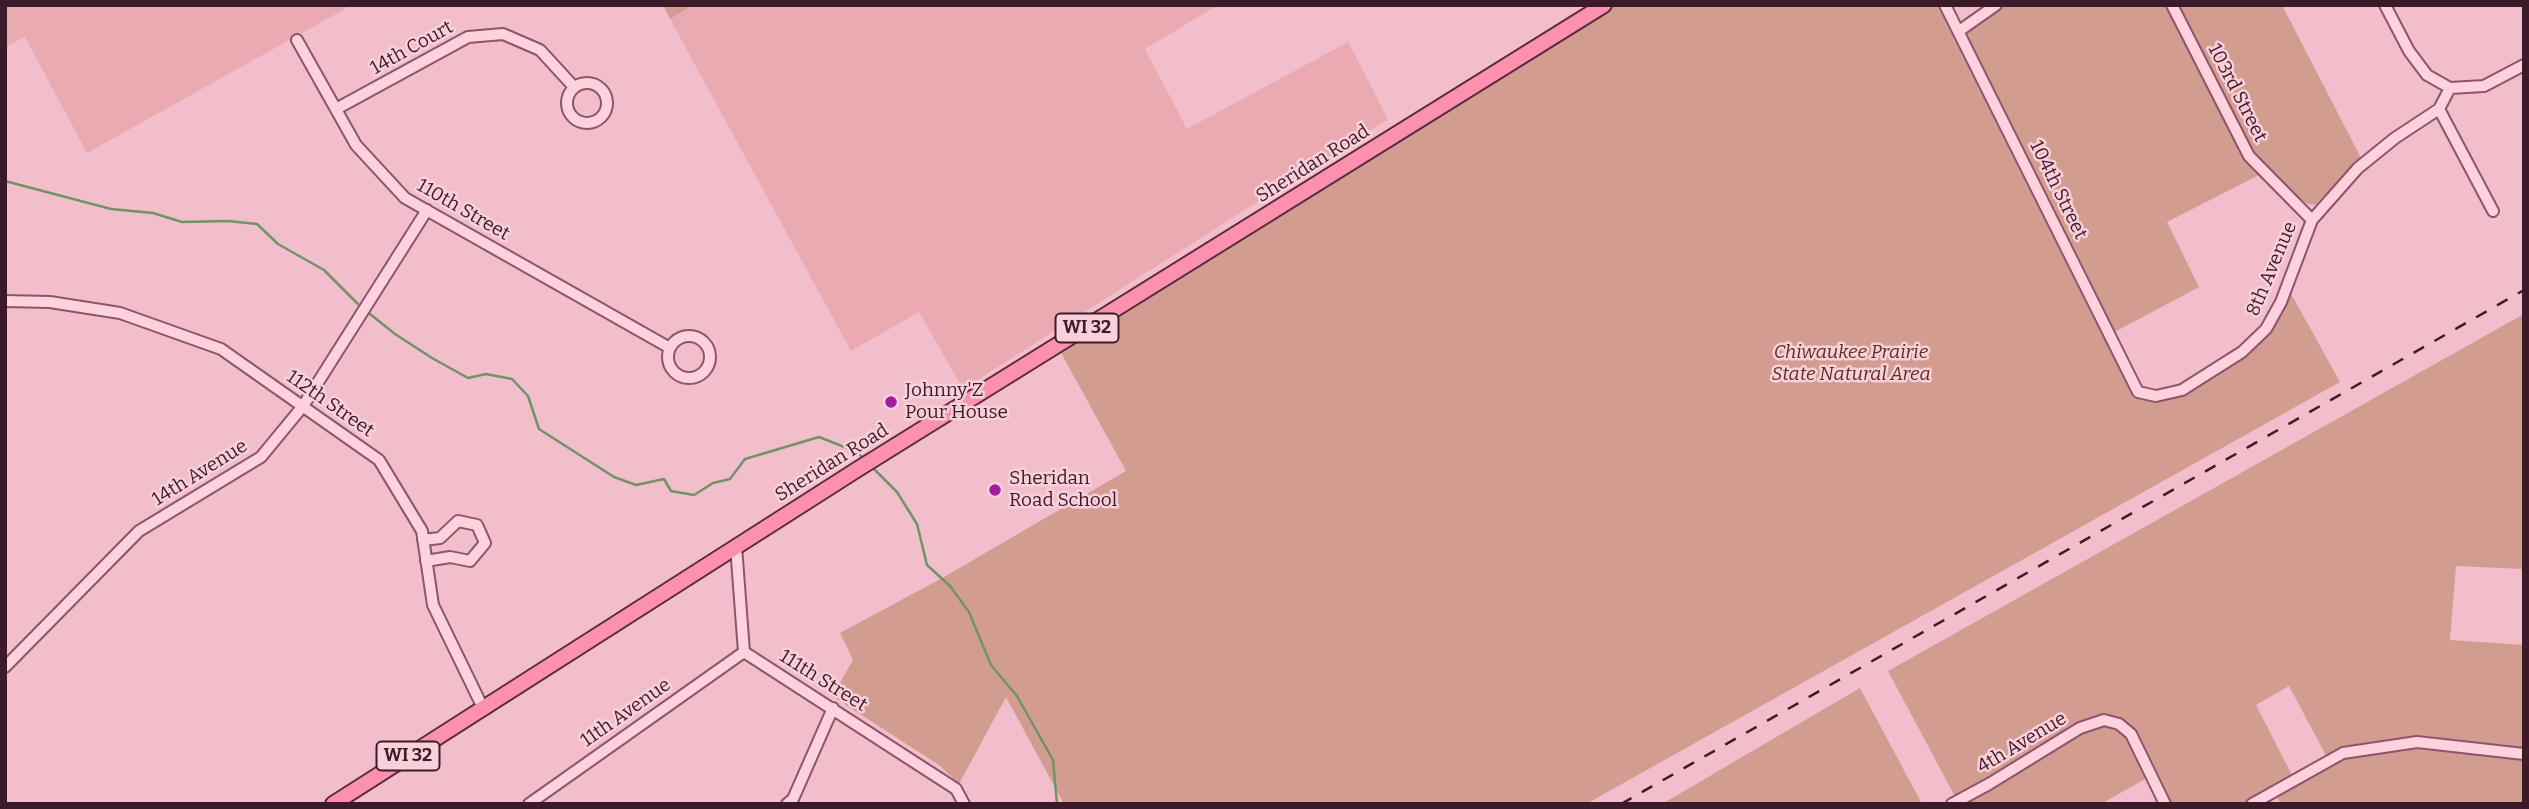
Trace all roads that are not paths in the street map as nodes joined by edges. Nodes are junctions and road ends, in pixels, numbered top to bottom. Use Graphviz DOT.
graph roads {
  1 [pos="1604,5"];
  2 [pos="1945,5"];
  3 [pos="1996,5"];
  4 [pos="2172,5"];
  5 [pos="2385,5"];
  6 [pos="1959,31"];
  7 [pos="297,40"];
  8 [pos="2524,65"];
  9 [pos="574,87"];
  10 [pos="2450,88"];
  11 [pos="336,109"];
  12 [pos="2439,109"];
  13 [pos="427,210"];
  14 [pos="2493,211"];
  15 [pos="2312,220"];
  16 [pos="5,301"];
  17 [pos="670,348"];
  18 [pos="2138,392"];
  19 [pos="303,406"];
  20 [pos="423,540"];
  21 [pos="736,546"];
  22 [pos="426,561"];
  23 [pos="744,652"];
  24 [pos="5,667"];
  25 [pos="483,708"];
  26 [pos="833,708"];
  27 [pos="2524,754"];
  28 [pos="792,802"];
  29 [pos="333,804"];
  30 [pos="529,804"];
  31 [pos="964,804"];
  32 [pos="1952,804"];
  33 [pos="2165,804"];
  34 [pos="2252,804"];
  1 -- 21 [label="main road, Sheridan Road / WI 32"];
  2 -- 6 [label="street, 104th Street"];
  3 -- 6 [label="street"];
  4 -- 15 [label="street, 103rd Street"];
  5 -- 10 [label="street"];
  6 -- 18 [label="street, 104th Street"];
  7 -- 11 [label="street, 110th Street"];
  8 -- 10 [label="street"];
  9 -- 11 [label="street, 14th Court"];
  10 -- 12 [label="street, 8th Avenue"];
  11 -- 13 [label="street, 110th Street"];
  12 -- 14 [label="street"];
  12 -- 15 [label="street, 8th Avenue"];
  13 -- 17 [label="street, 110th Street"];
  13 -- 19 [label="street, 14th Avenue"];
  15 -- 18 [label="street, 8th Avenue"];
  16 -- 19 [label="street, 112th Street"];
  17 -- 17 [label="street"];
  19 -- 20 [label="street, 112th Street"];
  19 -- 24 [label="street, 14th Avenue"];
  20 -- 22 [label="street, 112th Street"];
  20 -- 22 [label="street"];
  21 -- 23 [label="street"];
  21 -- 25 [label="main road, Sheridan Road / WI 32"];
  22 -- 25 [label="street, 112th Street"];
  23 -- 26 [label="street, 111th Street"];
  23 -- 30 [label="street, 11th Avenue"];
  25 -- 29 [label="main road, Sheridan Road / WI 32"];
  26 -- 28 [label="street"];
  26 -- 31 [label="street, 111th Street"];
  27 -- 34 [label="street"];
  32 -- 33 [label="street, 4th Avenue"];
}
